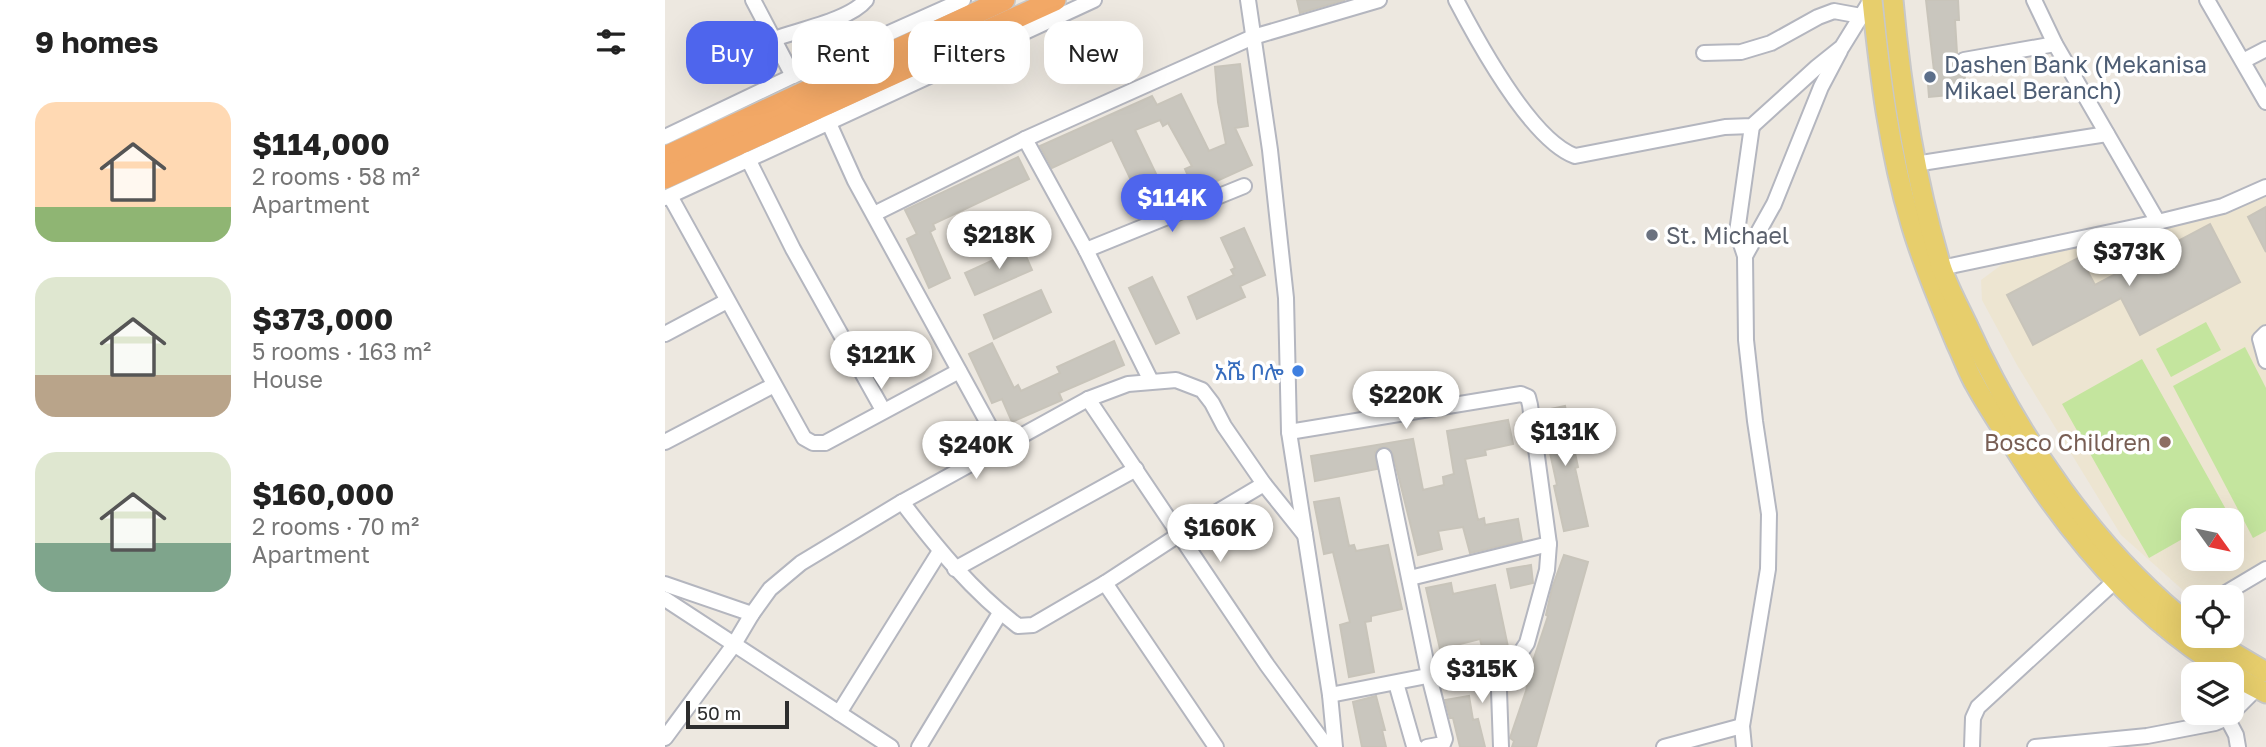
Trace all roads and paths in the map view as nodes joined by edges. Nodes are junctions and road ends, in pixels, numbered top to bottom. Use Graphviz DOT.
graph roads {
  1 [pos="753,0"];
  2 [pos="866,0"];
  3 [pos="963,0"];
  4 [pos="1004,0"];
  5 [pos="1055,0"];
  6 [pos="1094,0"];
  7 [pos="1248,0"];
  8 [pos="1379,0"];
  9 [pos="1456,0"];
  10 [pos="1892,0"];
  11 [pos="2034,0"];
  12 [pos="2207,0"];
  13 [pos="1868,5"];
  14 [pos="764,21"];
  15 [pos="894,31"];
  16 [pos="1253,37"];
  17 [pos="778,38"];
  18 [pos="2055,44"];
  19 [pos="778,47"];
  20 [pos="1842,47"];
  21 [pos="2266,50"];
  22 [pos="1704,53"];
  23 [pos="1964,60"];
  24 [pos="2243,61"];
  25 [pos="792,74"];
  26 [pos="792,76"];
  27 [pos="2266,102"];
  28 [pos="828,121"];
  29 [pos="1752,126"];
  30 [pos="2107,134"];
  31 [pos="665,137"];
  32 [pos="1025,139"];
  33 [pos="665,157"];
  34 [pos="748,159"];
  35 [pos="1915,163"];
  36 [pos="1244,186"];
  37 [pos="2266,187"];
  38 [pos="667,191"];
  39 [pos="874,214"];
  40 [pos="1920,221"];
  41 [pos="2158,222"];
  42 [pos="1086,250"];
  43 [pos="1745,256"];
  44 [pos="1941,268"];
  45 [pos="727,301"];
  46 [pos="2266,332"];
  47 [pos="665,334"];
  48 [pos="2266,361"];
  49 [pos="959,371"];
  50 [pos="1151,381"];
  51 [pos="774,385"];
  52 [pos="1088,399"];
  53 [pos="883,410"];
  54 [pos="1289,432"];
  55 [pos="665,442"];
  56 [pos="1001,447"];
  57 [pos="1384,456"];
  58 [pos="1136,470"];
  59 [pos="1264,484"];
  60 [pos="902,502"];
  61 [pos="1180,534"];
  62 [pos="1305,535"];
  63 [pos="1549,544"];
  64 [pos="940,551"];
  65 [pos="955,569"];
  66 [pos="2266,569"];
  67 [pos="1410,578"];
  68 [pos="2114,582"];
  69 [pos="1105,583"];
  70 [pos="665,585"];
  71 [pos="2239,585"];
  72 [pos="665,599"];
  73 [pos="1000,612"];
  74 [pos="752,614"];
  75 [pos="2181,617"];
  76 [pos="733,646"];
  77 [pos="2219,648"];
  78 [pos="1499,663"];
  79 [pos="1429,676"];
  80 [pos="1397,683"];
  81 [pos="2263,685"];
  82 [pos="1330,695"];
  83 [pos="2244,702"];
  84 [pos="839,713"];
  85 [pos="2207,725"];
  86 [pos="2231,725"];
  87 [pos="1742,726"];
  88 [pos="665,740"];
  89 [pos="2147,741"];
  90 [pos="2067,745"];
  91 [pos="674,747"];
  92 [pos="891,747"];
  93 [pos="919,747"];
  94 [pos="1216,747"];
  95 [pos="1327,747"];
  96 [pos="1335,747"];
  97 [pos="1416,747"];
  98 [pos="1427,747"];
  99 [pos="1501,747"];
  100 [pos="1664,747"];
  101 [pos="1744,747"];
  102 [pos="1972,747"];
  103 [pos="2035,747"];
  104 [pos="2238,747"];
  1 -- 14 [label="street"];
  2 -- 17 [label="street"];
  3 -- 15 [label="street"];
  4 -- 33 [label="highway"];
  5 -- 38 [label="highway"];
  6 -- 28 [label="street"];
  7 -- 16 [label="street"];
  8 -- 16 [label="street"];
  9 -- 29 [label="street"];
  10 -- 35 [label="main road"];
  11 -- 18 [label="street"];
  12 -- 24 [label="street"];
  13 -- 20 [label="street"];
  13 -- 22 [label="street"];
  13 -- 40 [label="main road"];
  16 -- 32 [label="street"];
  16 -- 54 [label="street"];
  18 -- 23 [label="street"];
  18 -- 30 [label="street"];
  19 -- 25 [label="street"];
  20 -- 29 [label="street"];
  20 -- 43 [label="street"];
  21 -- 24 [label="street"];
  24 -- 27 [label="street"];
  26 -- 31 [label="street"];
  28 -- 34 [label="street"];
  28 -- 39 [label="street"];
  29 -- 43 [label="street"];
  30 -- 35 [label="street"];
  30 -- 41 [label="street"];
  32 -- 39 [label="street"];
  32 -- 42 [label="street"];
  34 -- 38 [label="street"];
  34 -- 53 [label="street"];
  35 -- 40 [label="main road"];
  36 -- 42 [label="street"];
  37 -- 41 [label="street"];
  38 -- 45 [label="street"];
  39 -- 49 [label="street"];
  40 -- 44 [label="main road"];
  40 -- 68 [label="main road"];
  41 -- 44 [label="street"];
  42 -- 50 [label="street"];
  43 -- 87 [label="street"];
  44 -- 75 [label="main road"];
  45 -- 47 [label="street"];
  45 -- 51 [label="street"];
  46 -- 48 [label="street"];
  49 -- 53 [label="street"];
  49 -- 56 [label="street"];
  50 -- 52 [label="street"];
  50 -- 59 [label="street"];
  51 -- 53 [label="street"];
  51 -- 55 [label="street"];
  52 -- 56 [label="street"];
  52 -- 58 [label="street"];
  54 -- 62 [label="street"];
  54 -- 63 [label="street"];
  56 -- 60 [label="street"];
  57 -- 67 [label="street"];
  58 -- 61 [label="street"];
  58 -- 65 [label="street"];
  59 -- 61 [label="street"];
  59 -- 62 [label="street"];
  60 -- 64 [label="street"];
  60 -- 74 [label="street"];
  61 -- 69 [label="street"];
  61 -- 95 [label="street"];
  62 -- 82 [label="street"];
  63 -- 67 [label="street"];
  63 -- 78 [label="street"];
  64 -- 65 [label="street"];
  64 -- 84 [label="street"];
  65 -- 73 [label="street"];
  66 -- 71 [label="street"];
  67 -- 79 [label="street"];
  68 -- 81 [label="main road"];
  68 -- 102 [label="street"];
  69 -- 73 [label="street"];
  69 -- 94 [label="street"];
  70 -- 74 [label="street"];
  72 -- 76 [label="street"];
  73 -- 93 [label="street"];
  74 -- 76 [label="street"];
  76 -- 84 [label="street"];
  76 -- 88 [label="street"];
  77 -- 81 [label="main road"];
  78 -- 79 [label="street"];
  78 -- 99 [label="street"];
  79 -- 80 [label="street"];
  79 -- 98 [label="street"];
  80 -- 82 [label="street"];
  80 -- 97 [label="street"];
  81 -- 83 [label="street"];
  82 -- 96 [label="street"];
  84 -- 92 [label="street"];
  85 -- 89 [label="street"];
  86 -- 104 [label="street"];
  87 -- 100 [label="street"];
  87 -- 101 [label="street"];
  88 -- 91 [label="street"];
  89 -- 90 [label="street"];
  90 -- 103 [label="street"];
}
